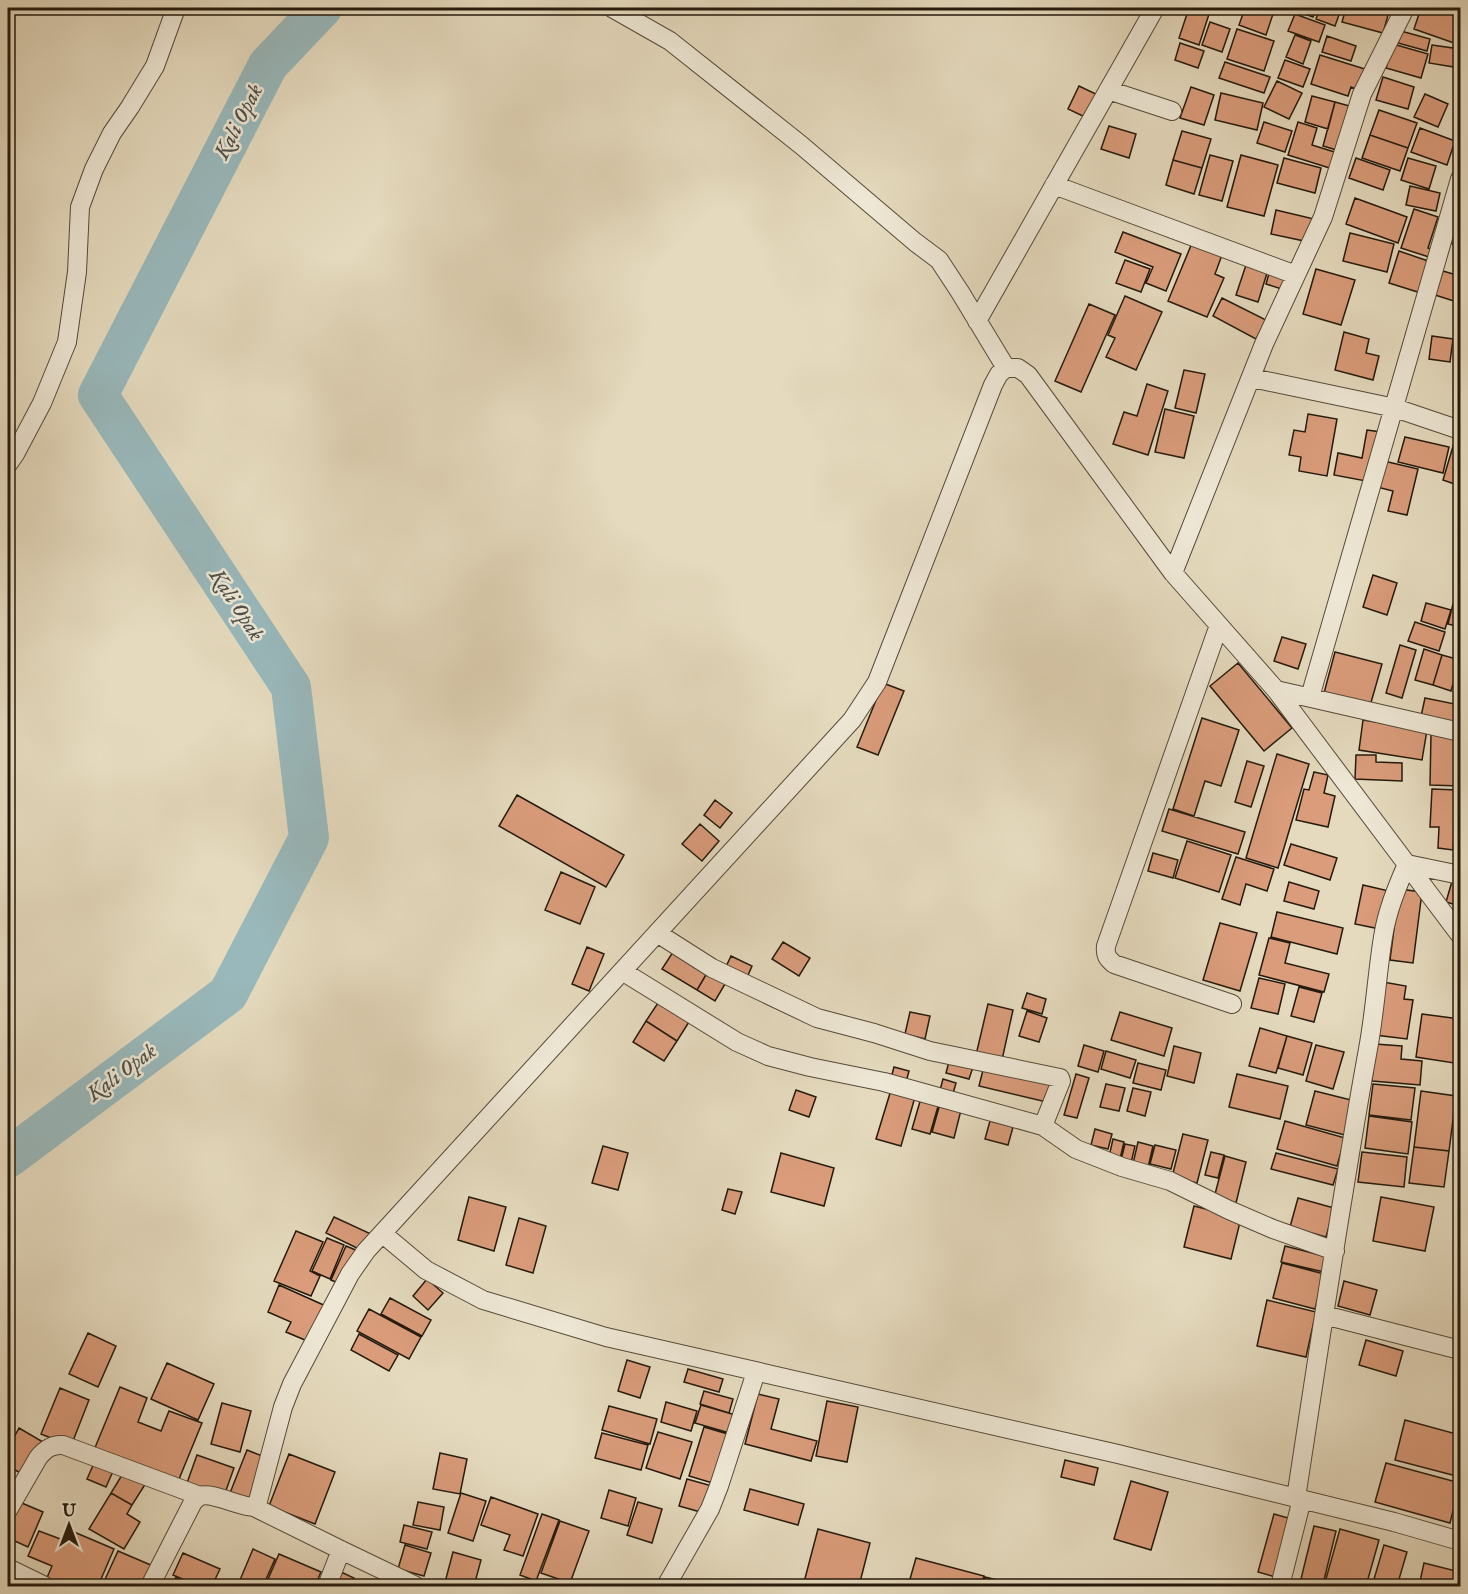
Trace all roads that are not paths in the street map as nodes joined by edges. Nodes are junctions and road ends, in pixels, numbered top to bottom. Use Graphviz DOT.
graph roads {
  1 [pos="176,8"];
  2 [pos="612,8"];
  3 [pos="1155,8"];
  4 [pos="1405,8"];
  5 [pos="1108,90"];
  6 [pos="1172,111"];
  7 [pos="1461,179"];
  8 [pos="1054,185"];
  9 [pos="1296,275"];
  10 [pos="977,321"];
  11 [pos="1006,368"];
  12 [pos="1252,378"];
  13 [pos="1395,408"];
  14 [pos="1461,430"];
  15 [pos="8,464"];
  16 [pos="1173,573"];
  17 [pos="1220,625"];
  18 [pos="1276,690"];
  19 [pos="1310,698"];
  20 [pos="1461,732"];
  21 [pos="1407,864"];
  22 [pos="1461,875"];
  23 [pos="657,933"];
  24 [pos="1461,935"];
  25 [pos="622,971"];
  26 [pos="1232,1004"];
  27 [pos="1044,1126"];
  28 [pos="382,1234"];
  29 [pos="1335,1251"];
  30 [pos="1324,1315"];
  31 [pos="1461,1350"];
  32 [pos="756,1372"];
  33 [pos="200,1496"];
  34 [pos="1299,1499"];
  35 [pos="254,1506"];
  36 [pos="8,1510"];
  37 [pos="1461,1541"];
  38 [pos="341,1550"];
  39 [pos="14,1576"];
  40 [pos="1282,1578"];
  41 [pos="45,1587"];
  42 [pos="150,1587"];
  43 [pos="327,1587"];
  44 [pos="417,1587"];
  45 [pos="666,1587"];
  1 -- 15 [label="street"];
  2 -- 10 [label="street"];
  3 -- 5 [label="street"];
  4 -- 9 [label="street"];
  5 -- 6 [label="street"];
  5 -- 8 [label="street"];
  7 -- 13 [label="street"];
  8 -- 9 [label="street"];
  8 -- 10 [label="street"];
  9 -- 12 [label="street"];
  10 -- 11 [label="street"];
  11 -- 16 [label="street"];
  11 -- 23 [label="street"];
  12 -- 13 [label="street"];
  12 -- 16 [label="street"];
  13 -- 14 [label="street"];
  13 -- 19 [label="street"];
  16 -- 17 [label="street"];
  17 -- 18 [label="street"];
  17 -- 26 [label="street"];
  18 -- 19 [label="street"];
  18 -- 21 [label="street"];
  19 -- 20 [label="street"];
  21 -- 22 [label="street"];
  21 -- 24 [label="street"];
  21 -- 29 [label="street"];
  23 -- 25 [label="street"];
  23 -- 27 [label="street"];
  25 -- 27 [label="street"];
  25 -- 28 [label="street"];
  27 -- 29 [label="street"];
  28 -- 32 [label="street"];
  28 -- 35 [label="street"];
  29 -- 30 [label="street"];
  30 -- 31 [label="street"];
  30 -- 34 [label="street"];
  32 -- 34 [label="street"];
  32 -- 45 [label="street"];
  33 -- 35 [label="street"];
  33 -- 36 [label="street"];
  33 -- 42 [label="street"];
  34 -- 37 [label="street"];
  34 -- 40 [label="street"];
  35 -- 38 [label="street"];
  38 -- 43 [label="street"];
  38 -- 44 [label="street"];
  39 -- 41 [label="street"];
}
